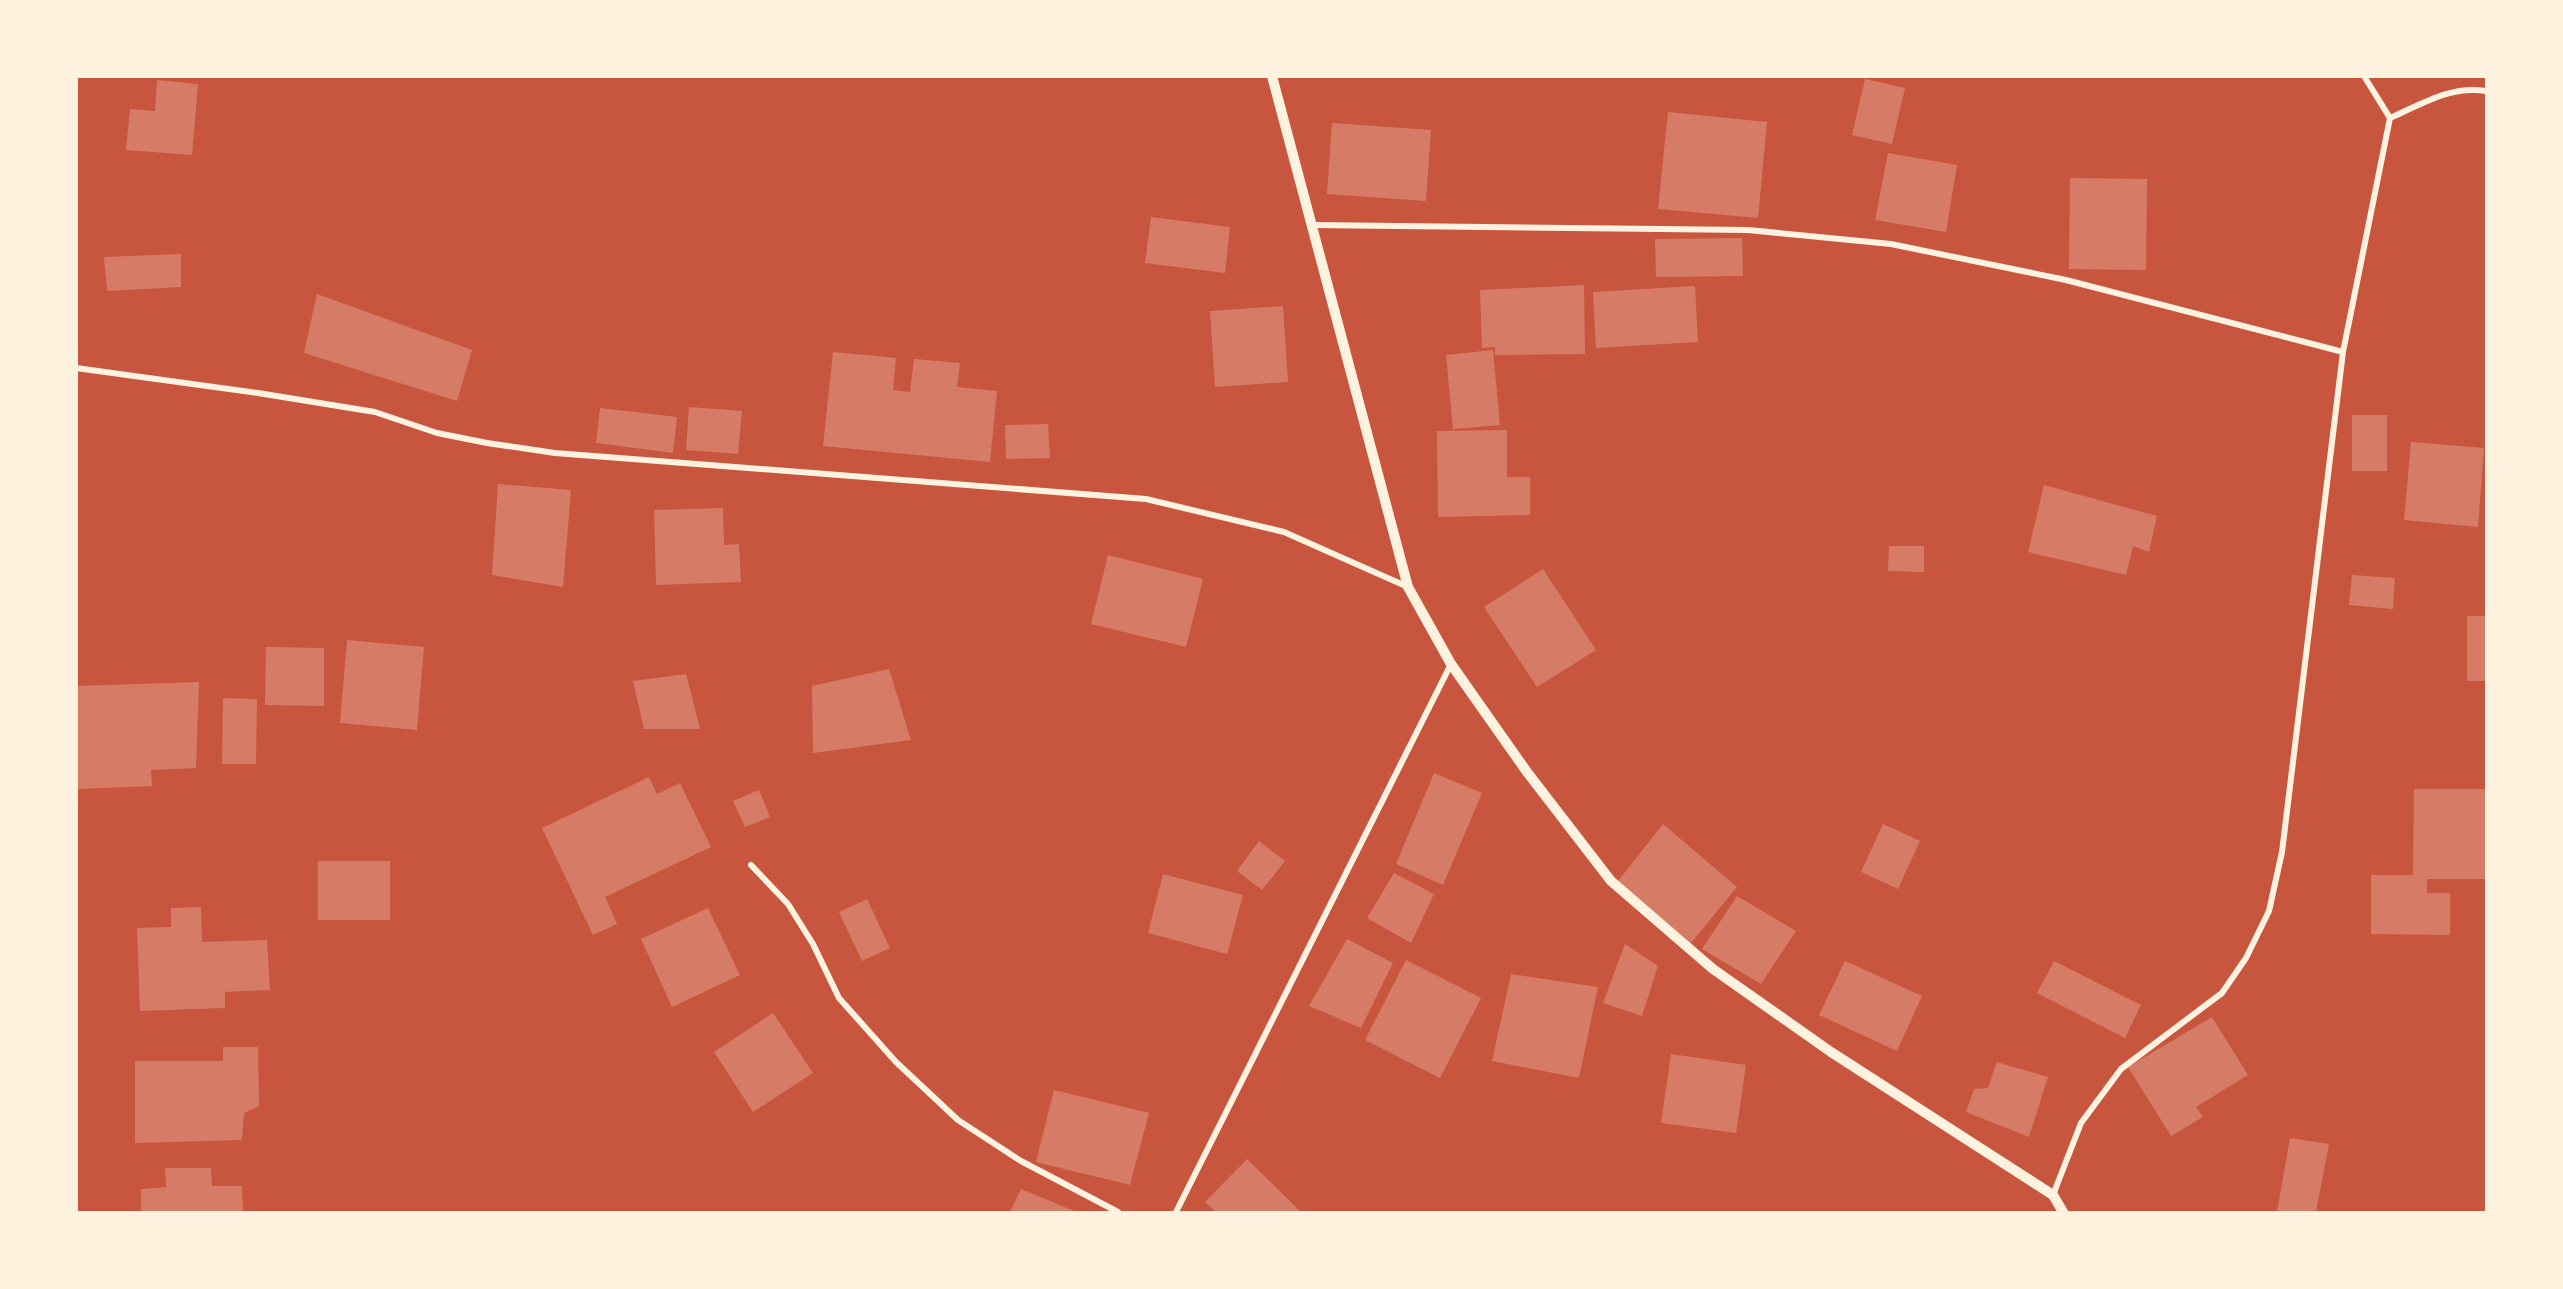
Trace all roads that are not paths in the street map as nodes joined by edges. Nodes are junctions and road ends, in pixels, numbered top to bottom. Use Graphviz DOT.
graph roads {
  1 [pos="1272,76"];
  2 [pos="2364,76"];
  3 [pos="2487,91"];
  4 [pos="2390,118"];
  5 [pos="1312,225"];
  6 [pos="2343,352"];
  7 [pos="76,368"];
  8 [pos="1407,587"];
  9 [pos="1452,664"];
  10 [pos="751,865"];
  11 [pos="2053,1195"];
  12 [pos="1118,1212"];
  13 [pos="1176,1212"];
  14 [pos="2063,1212"];
  1 -- 5 [label="street"];
  2 -- 4 [label="street"];
  3 -- 4 [label="street"];
  4 -- 6 [label="street"];
  5 -- 6 [label="street"];
  5 -- 8 [label="street"];
  6 -- 11 [label="street"];
  7 -- 8 [label="street"];
  8 -- 9 [label="street"];
  9 -- 11 [label="street"];
  9 -- 13 [label="street"];
  10 -- 12 [label="street"];
  11 -- 14 [label="street"];
}
